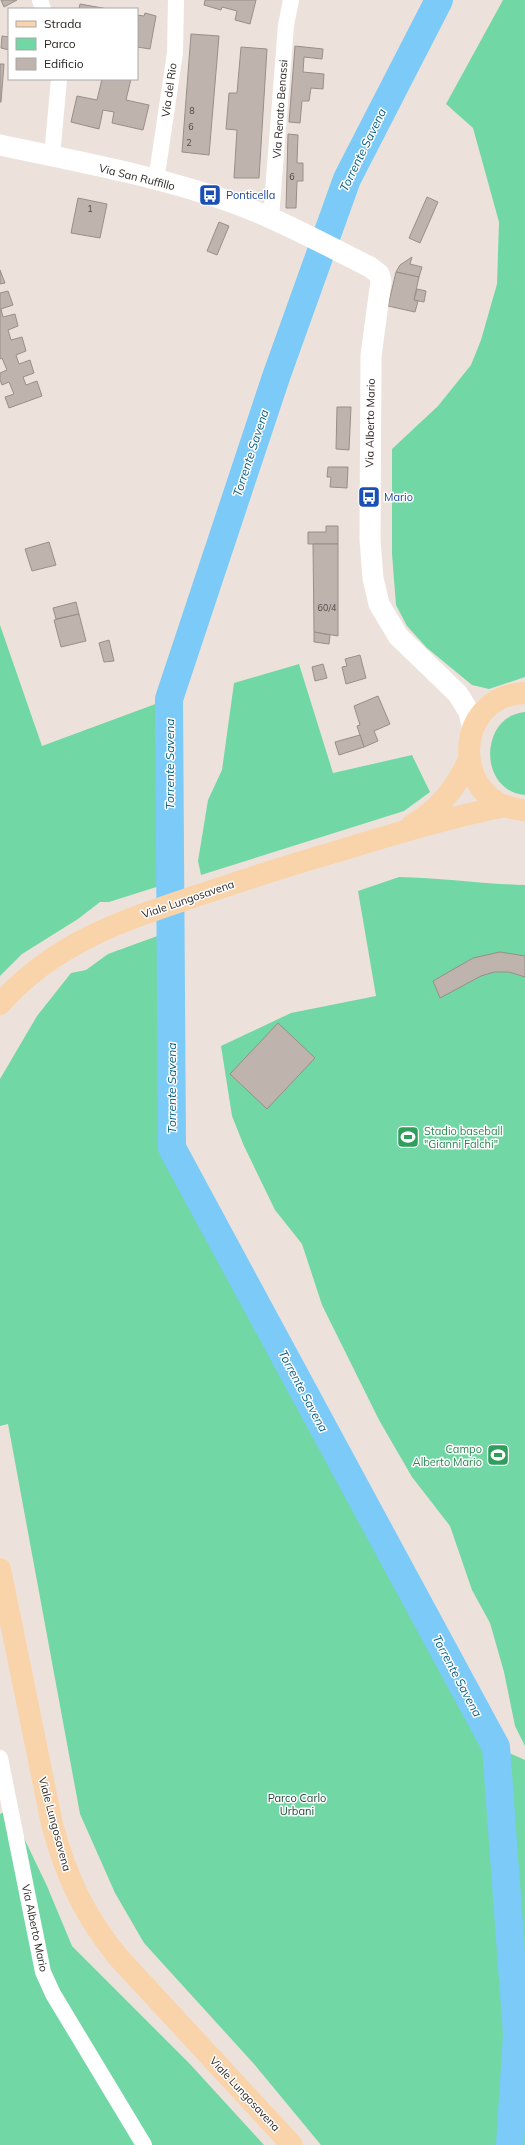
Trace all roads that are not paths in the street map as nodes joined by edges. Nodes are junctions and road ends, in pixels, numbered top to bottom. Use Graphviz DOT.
graph roads {
  1 [pos="176,0"];
  2 [pos="291,0"];
  3 [pos="59,80"];
  4 [pos="0,145"];
  5 [pos="52,156"];
  6 [pos="156,181"];
  7 [pos="272,218"];
  8 [pos="453,688"];
  9 [pos="525,693"];
  10 [pos="502,698"];
  11 [pos="473,729"];
  12 [pos="468,762"];
  13 [pos="516,808"];
  14 [pos="397,834"];
  15 [pos="0,1004"];
  16 [pos="0,1569"];
  17 [pos="0,1758"];
  18 [pos="144,2145"];
  19 [pos="292,2145"];
  1 -- 6 [label="street, Via del Rio"];
  2 -- 7 [label="street, Via Renato Benassi"];
  3 -- 5 [label="street"];
  4 -- 5 [label="street, Via San Ruffillo"];
  5 -- 6 [label="street, Via San Ruffillo"];
  6 -- 7 [label="street, Via San Ruffillo"];
  7 -- 8 [label="street, Via Alberto Mario"];
  8 -- 10 [label="street, Via Alberto Mario"];
  8 -- 11 [label="street, Via Alberto Mario"];
  9 -- 10 [label="main road"];
  10 -- 11 [label="main road"];
  11 -- 12 [label="main road"];
  12 -- 13 [label="main road"];
  12 -- 14 [label="main road, Viale Lungosavena"];
  13 -- 14 [label="main road, Viale Lungosavena"];
  14 -- 15 [label="main road, Viale Lungosavena"];
  16 -- 19 [label="main road, Viale Lungosavena"];
  17 -- 18 [label="street, Via Alberto Mario"];
}
